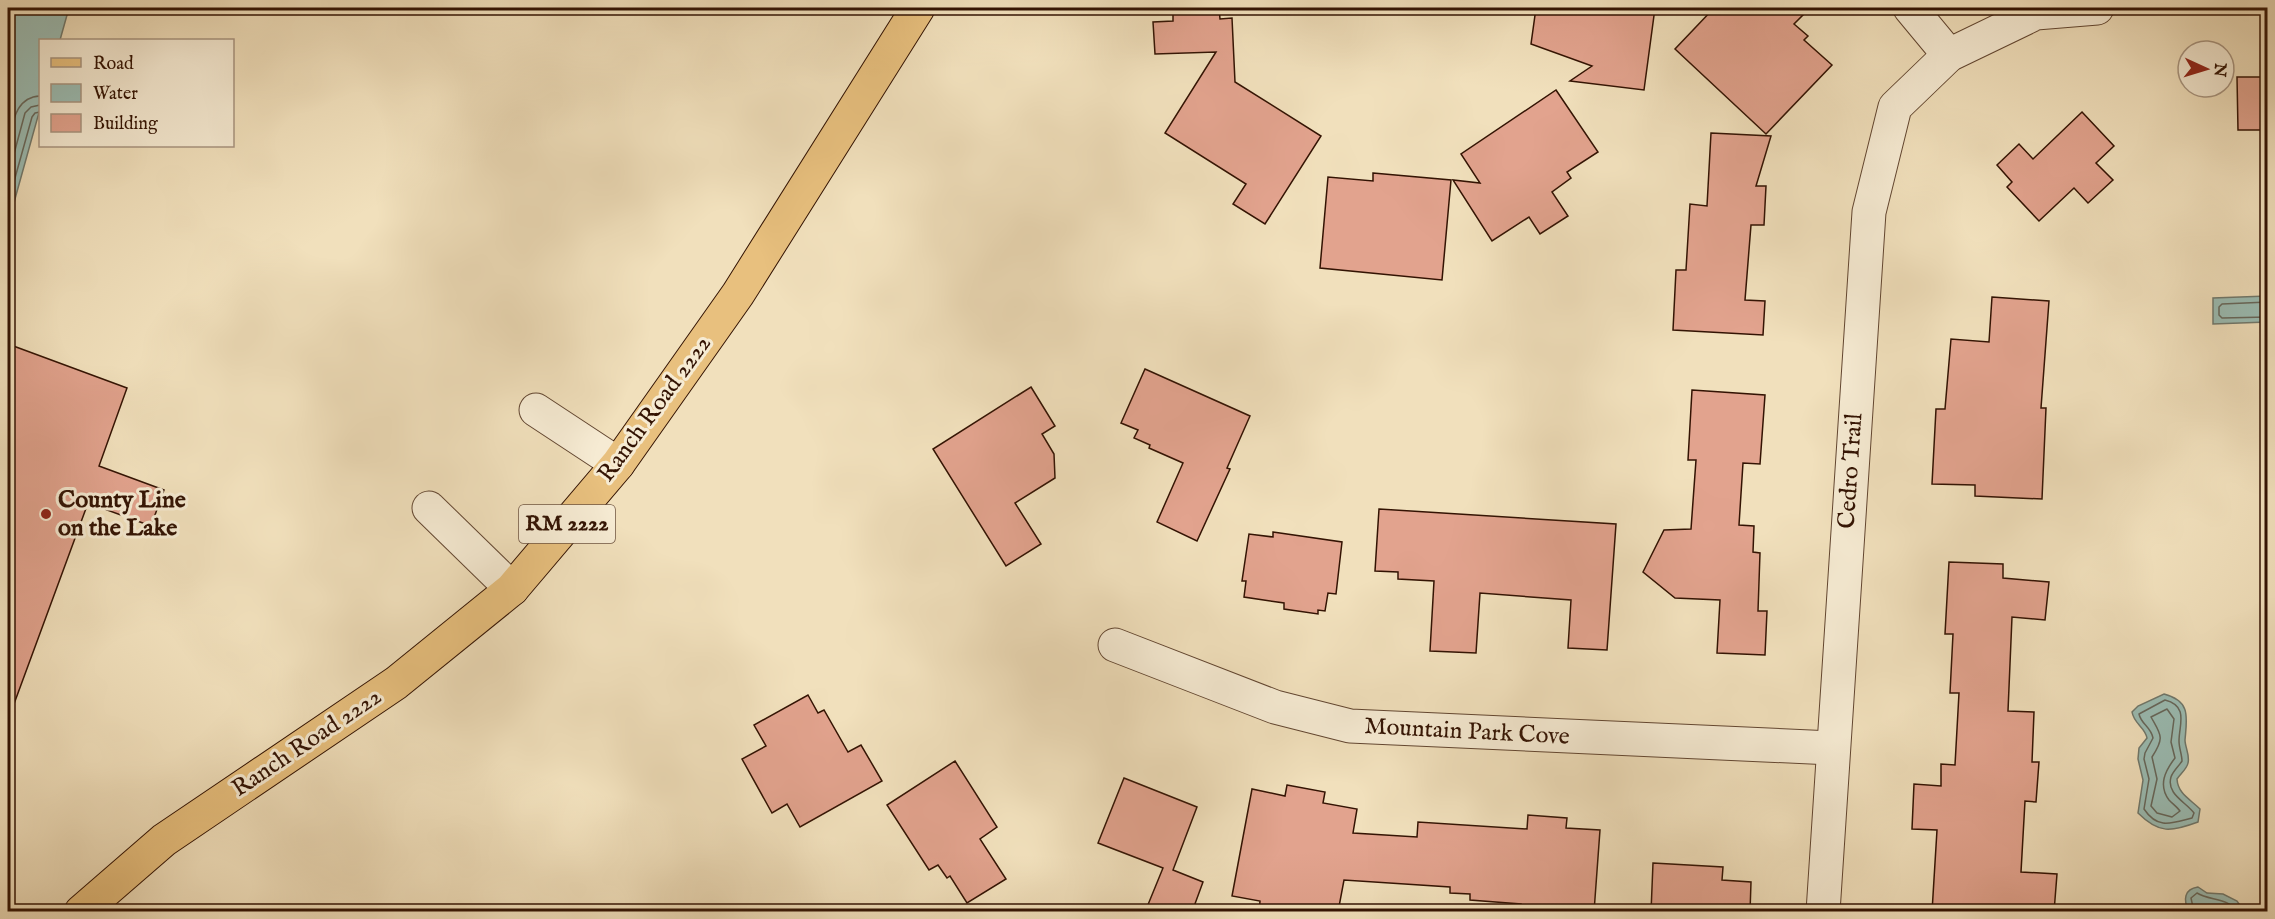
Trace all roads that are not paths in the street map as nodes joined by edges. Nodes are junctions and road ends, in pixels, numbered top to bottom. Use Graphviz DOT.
graph roads {
  1 [pos="918,8"];
  2 [pos="1910,8"];
  3 [pos="2097,8"];
  4 [pos="1949,55"];
  5 [pos="536,410"];
  6 [pos="618,464"];
  7 [pos="429,508"];
  8 [pos="512,589"];
  9 [pos="1115,645"];
  10 [pos="1832,748"];
  11 [pos="81,912"];
  12 [pos="1823,912"];
  1 -- 6 [label="main road, Ranch Road 2222 / RM 2222"];
  2 -- 4 [label="street"];
  3 -- 4 [label="street, Cedro Trail"];
  4 -- 10 [label="street, Cedro Trail"];
  5 -- 6 [label="street"];
  6 -- 8 [label="main road, Ranch Road 2222 / RM 2222"];
  7 -- 8 [label="street"];
  8 -- 11 [label="main road, Ranch Road 2222 / RM 2222"];
  9 -- 10 [label="street, Mountain Park Cove"];
  10 -- 12 [label="street, Cedro Trail"];
}
